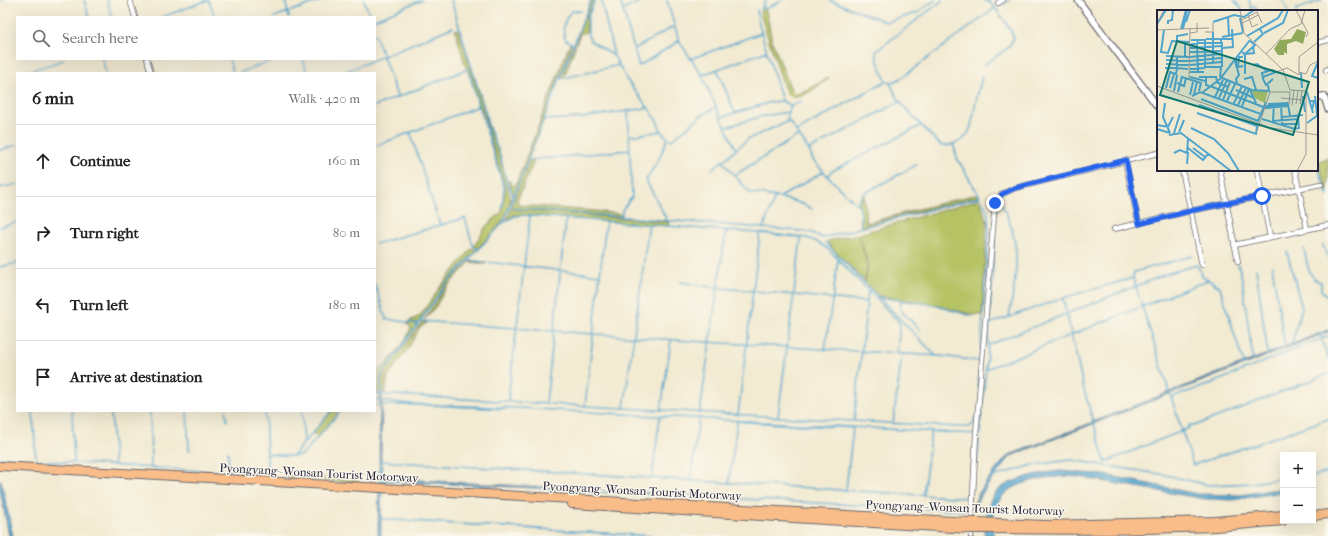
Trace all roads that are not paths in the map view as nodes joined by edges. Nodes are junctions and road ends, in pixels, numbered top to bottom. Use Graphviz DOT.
graph roads {
  1 [pos="130,0"];
  2 [pos="1003,0"];
  3 [pos="1078,0"];
  4 [pos="998,3"];
  5 [pos="135,16"];
  6 [pos="1328,40"];
  7 [pos="1318,43"];
  8 [pos="146,60"];
  9 [pos="151,72"];
  10 [pos="1326,95"];
  11 [pos="1157,106"];
  12 [pos="1328,109"];
  13 [pos="1157,153"];
  14 [pos="1126,160"];
  15 [pos="1182,171"];
  16 [pos="1220,171"];
  17 [pos="1257,171"];
  18 [pos="1295,171"];
  19 [pos="1321,184"];
  20 [pos="1298,189"];
  21 [pos="1262,196"];
  22 [pos="1226,204"];
  23 [pos="1190,211"];
  24 [pos="1139,224"];
  25 [pos="1328,225"];
  26 [pos="1114,229"];
  27 [pos="1306,229"];
  28 [pos="1270,237"];
  29 [pos="1234,245"];
  30 [pos="1238,262"];
  31 [pos="1202,265"];
  32 [pos="0,466"];
  33 [pos="0,471"];
  34 [pos="374,490"];
  35 [pos="1328,509"];
  36 [pos="1316,511"];
  37 [pos="1328,514"];
  38 [pos="1280,515"];
  39 [pos="1316,516"];
  40 [pos="1280,521"];
  41 [pos="997,526"];
  42 [pos="976,527"];
  1 -- 5 [label="street"];
  2 -- 4 [label="street"];
  3 -- 11 [label="street"];
  6 -- 7 [label="street"];
  8 -- 9 [label="street"];
  10 -- 12 [label="street"];
  13 -- 14 [label="street"];
  14 -- 24 [label="street"];
  14 -- 42 [label="street"];
  15 -- 23 [label="street"];
  16 -- 22 [label="street"];
  17 -- 21 [label="street"];
  18 -- 20 [label="street"];
  19 -- 20 [label="street"];
  20 -- 21 [label="street"];
  20 -- 27 [label="street"];
  21 -- 22 [label="street"];
  21 -- 28 [label="street"];
  22 -- 23 [label="street"];
  22 -- 29 [label="street"];
  23 -- 24 [label="street"];
  23 -- 31 [label="street"];
  24 -- 26 [label="street"];
  25 -- 27 [label="street"];
  27 -- 28 [label="street"];
  28 -- 29 [label="street"];
  29 -- 30 [label="street"];
  32 -- 34 [label="highway, Pyongyang–Wonsan Tourist Motorway"];
  33 -- 34 [label="highway"];
  34 -- 42 [label="highway, Pyongyang–Wonsan Tourist Motorway"];
  35 -- 36 [label="highway"];
  37 -- 39 [label="highway"];
  38 -- 41 [label="highway, Pyongyang–Wonsan Tourist Motorway"];
  40 -- 41 [label="highway"];
  41 -- 42 [label="highway, Pyongyang–Wonsan Tourist Motorway"];
}
